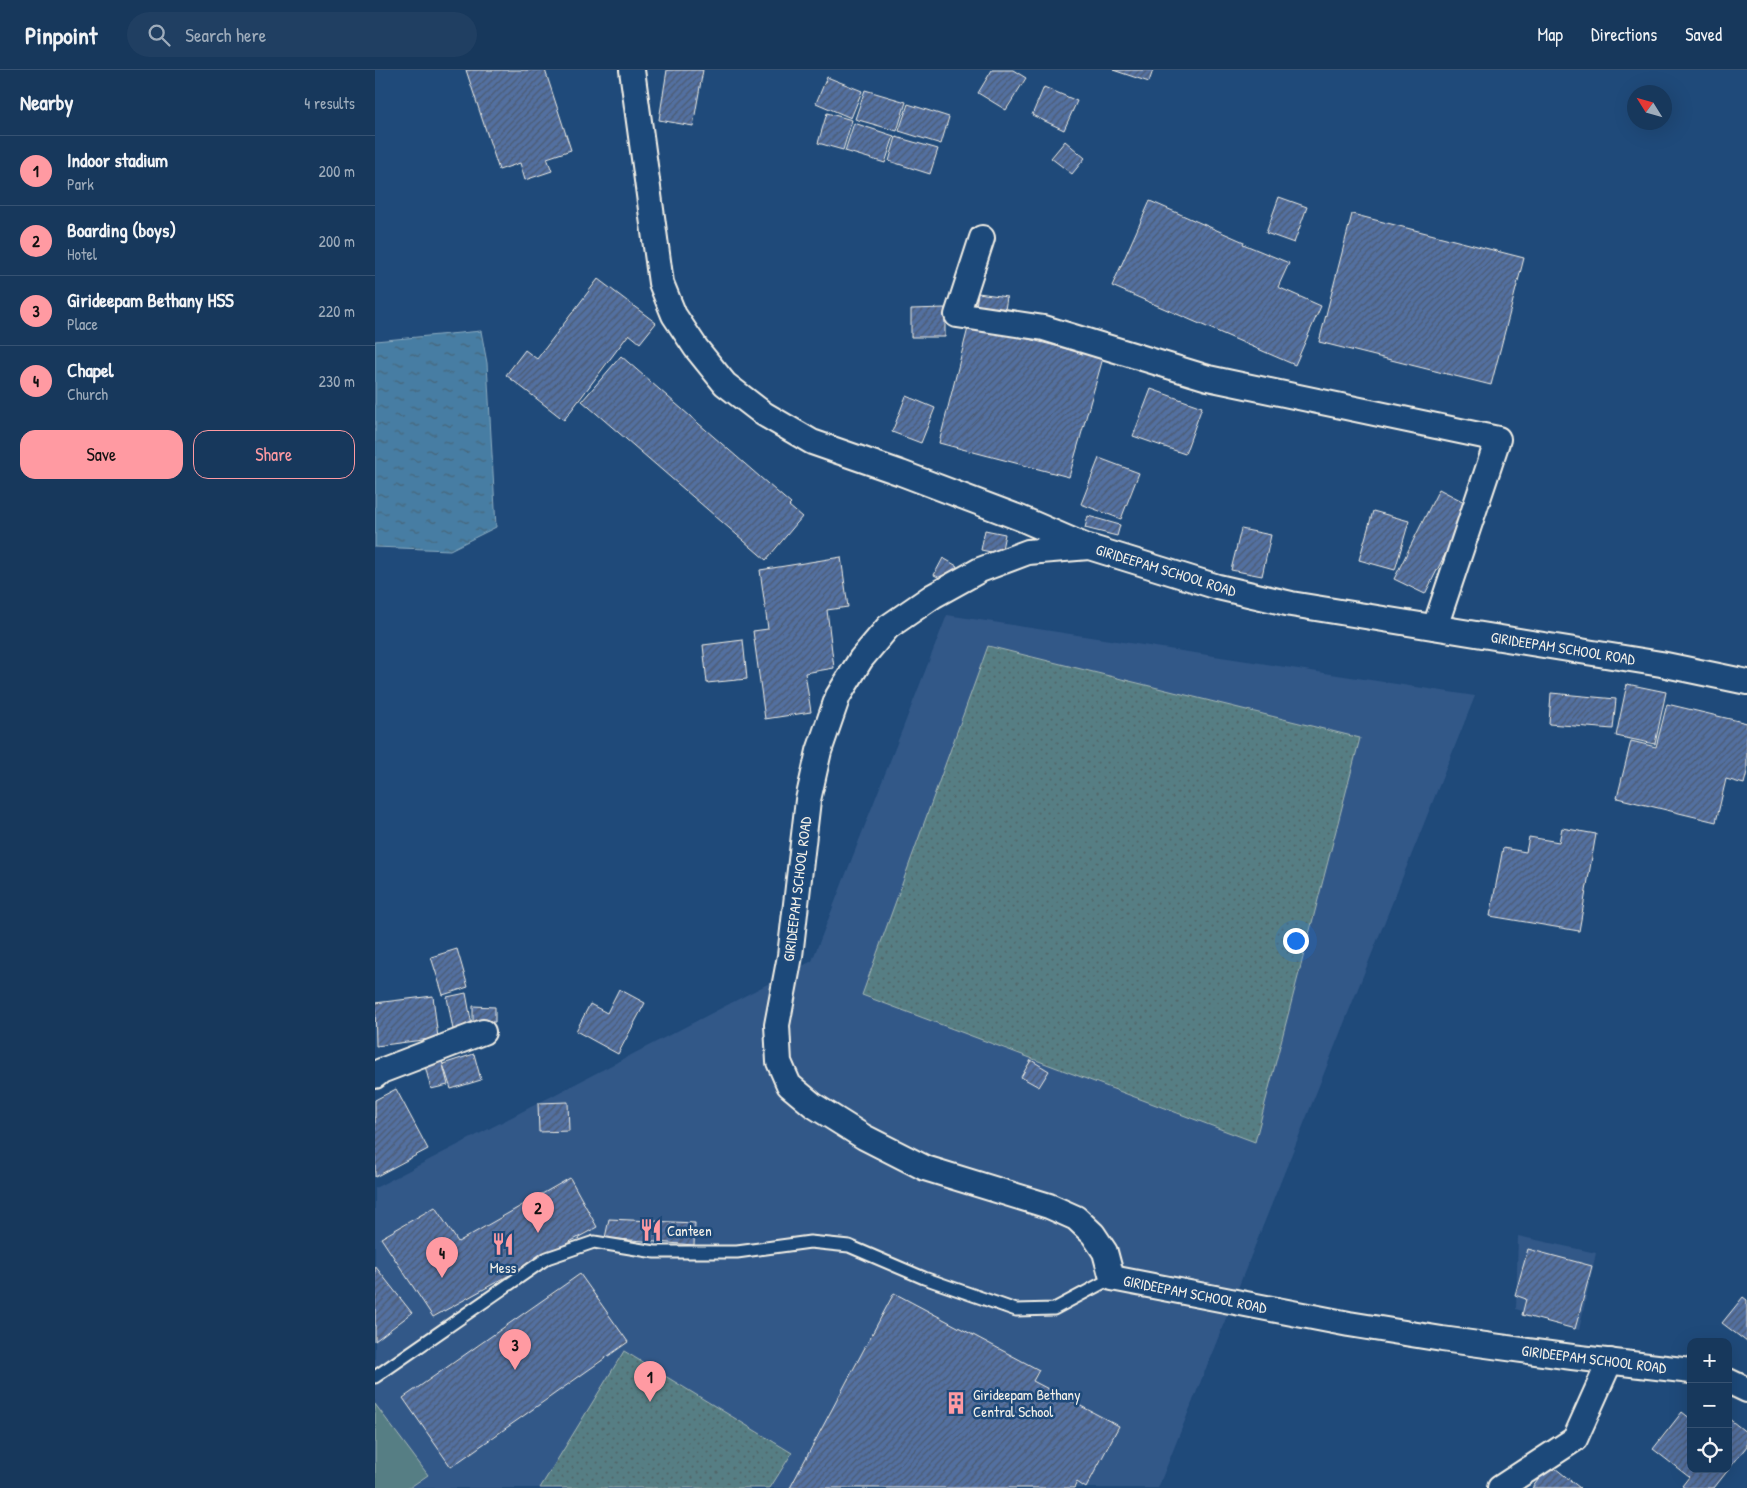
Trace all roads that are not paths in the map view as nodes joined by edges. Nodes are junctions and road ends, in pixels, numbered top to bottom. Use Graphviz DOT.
graph roads {
  1 [pos="632,70"];
  2 [pos="982,238"];
  3 [pos="1089,547"];
  4 [pos="1435,627"];
  5 [pos="1747,682"];
  6 [pos="483,1032"];
  7 [pos="375,1076"];
  8 [pos="1112,1278"];
  9 [pos="1610,1362"];
  10 [pos="1687,1370"];
  11 [pos="375,1377"];
  12 [pos="1732,1383"];
  13 [pos="1747,1390"];
  14 [pos="1500,1488"];
  1 -- 3 [label="street"];
  2 -- 4 [label="street"];
  3 -- 4 [label="street, GIRIDEEPAM SCHOOL ROAD"];
  3 -- 8 [label="street, GIRIDEEPAM SCHOOL ROAD"];
  4 -- 5 [label="street, GIRIDEEPAM SCHOOL ROAD"];
  6 -- 7 [label="street"];
  8 -- 9 [label="street, GIRIDEEPAM SCHOOL ROAD"];
  8 -- 11 [label="lane"];
  9 -- 10 [label="street, GIRIDEEPAM SCHOOL ROAD"];
  9 -- 14 [label="street"];
  12 -- 13 [label="street"];
}
